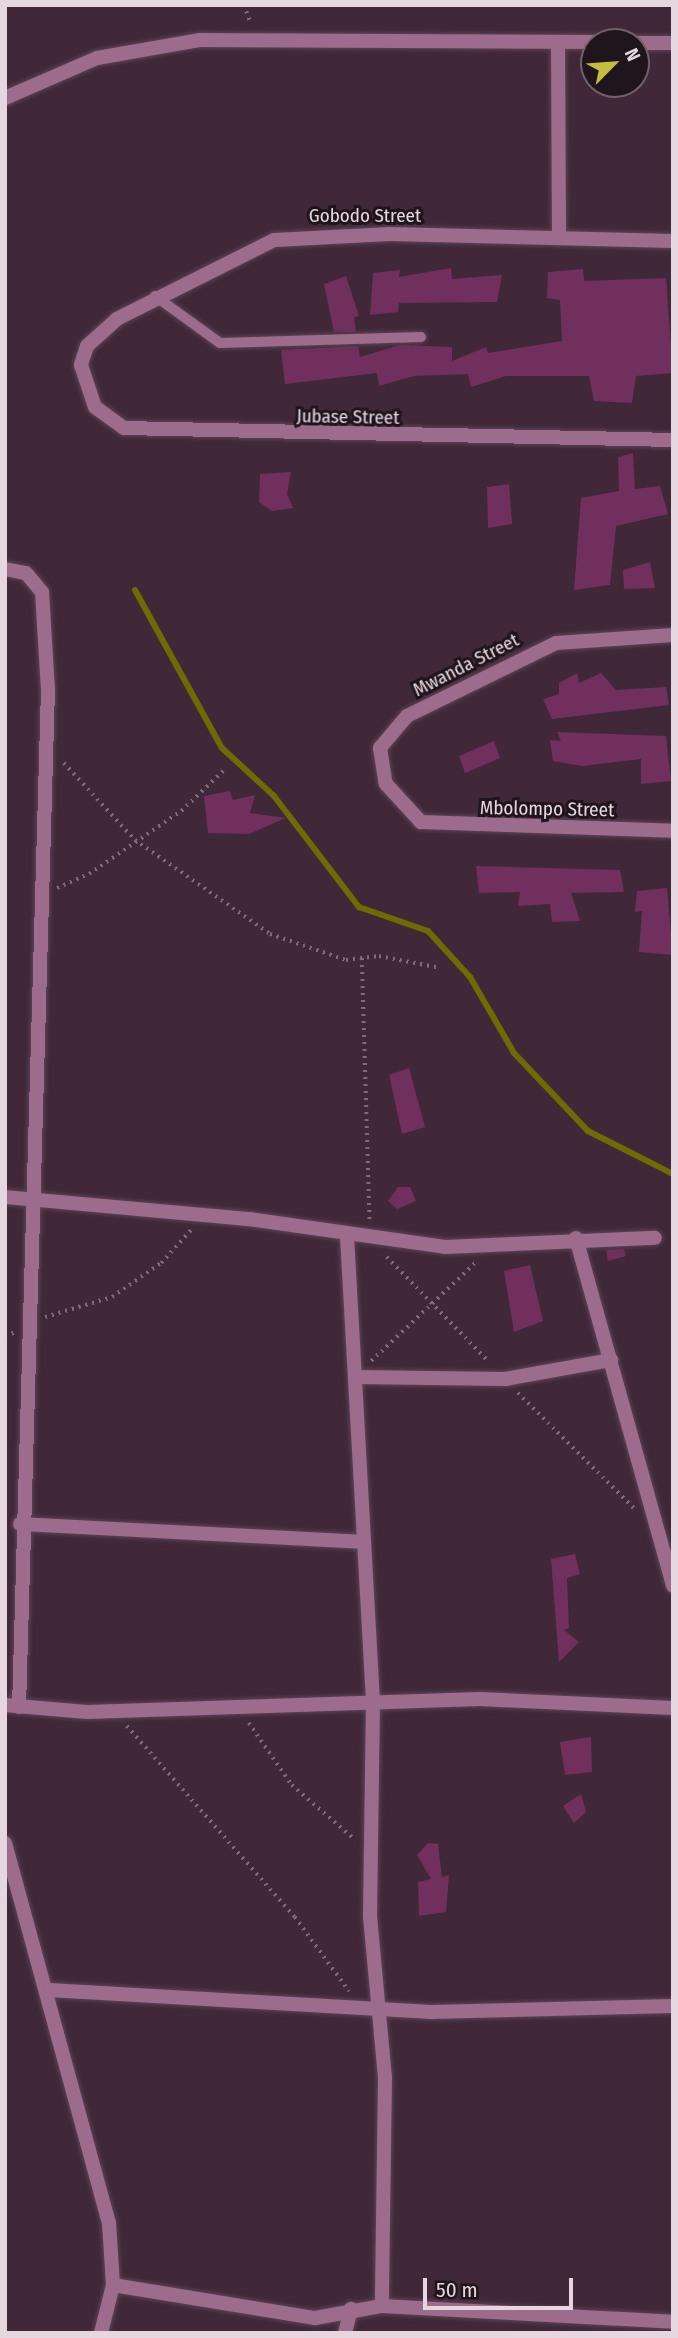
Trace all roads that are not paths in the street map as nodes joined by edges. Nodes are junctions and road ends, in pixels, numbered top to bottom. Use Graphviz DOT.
graph roads {
  1 [pos="558,42"];
  2 [pos="580,42"];
  3 [pos="650,43"];
  4 [pos="673,43"];
  5 [pos="5,98"];
  6 [pos="559,238"];
  7 [pos="673,241"];
  8 [pos="154,296"];
  9 [pos="421,337"];
  10 [pos="87,346"];
  11 [pos="673,440"];
  12 [pos="5,569"];
  13 [pos="673,635"];
  14 [pos="421,822"];
  15 [pos="673,831"];
  16 [pos="5,1197"];
  17 [pos="34,1198"];
  18 [pos="346,1236"];
  19 [pos="576,1238"];
  20 [pos="655,1238"];
  21 [pos="611,1360"];
  22 [pos="355,1377"];
  23 [pos="20,1524"];
  24 [pos="359,1542"];
  25 [pos="673,1586"];
  26 [pos="373,1701"];
  27 [pos="12,1706"];
  28 [pos="673,1708"];
  29 [pos="5,1843"];
  30 [pos="49,1990"];
  31 [pos="673,2006"];
  32 [pos="371,2009"];
  33 [pos="113,2285"];
  34 [pos="382,2306"];
  35 [pos="351,2309"];
  36 [pos="673,2322"];
  37 [pos="99,2330"];
  38 [pos="345,2333"];
  1 -- 2 [label="street"];
  1 -- 5 [label="street"];
  1 -- 6 [label="street"];
  3 -- 4 [label="street"];
  6 -- 7 [label="street, Gobodo Street"];
  6 -- 8 [label="street, Gobodo Street"];
  8 -- 9 [label="lane"];
  8 -- 10 [label="street, Gobodo Street"];
  10 -- 11 [label="street, Jubase Street"];
  12 -- 17 [label="street"];
  13 -- 14 [label="street, Mwanda Street"];
  14 -- 15 [label="street, Mbolompo Street"];
  16 -- 17 [label="street"];
  17 -- 18 [label="street"];
  17 -- 23 [label="street"];
  18 -- 19 [label="street"];
  18 -- 22 [label="street"];
  19 -- 20 [label="street"];
  19 -- 21 [label="street"];
  21 -- 22 [label="street"];
  21 -- 25 [label="street"];
  22 -- 24 [label="street"];
  23 -- 24 [label="street"];
  23 -- 27 [label="street"];
  24 -- 26 [label="street"];
  26 -- 27 [label="street"];
  26 -- 28 [label="street"];
  26 -- 32 [label="street"];
  29 -- 30 [label="street"];
  30 -- 32 [label="street"];
  30 -- 33 [label="street"];
  31 -- 32 [label="street"];
  32 -- 34 [label="street"];
  33 -- 35 [label="street"];
  33 -- 37 [label="street"];
  34 -- 35 [label="street"];
  34 -- 36 [label="street"];
  35 -- 38 [label="street"];
}
